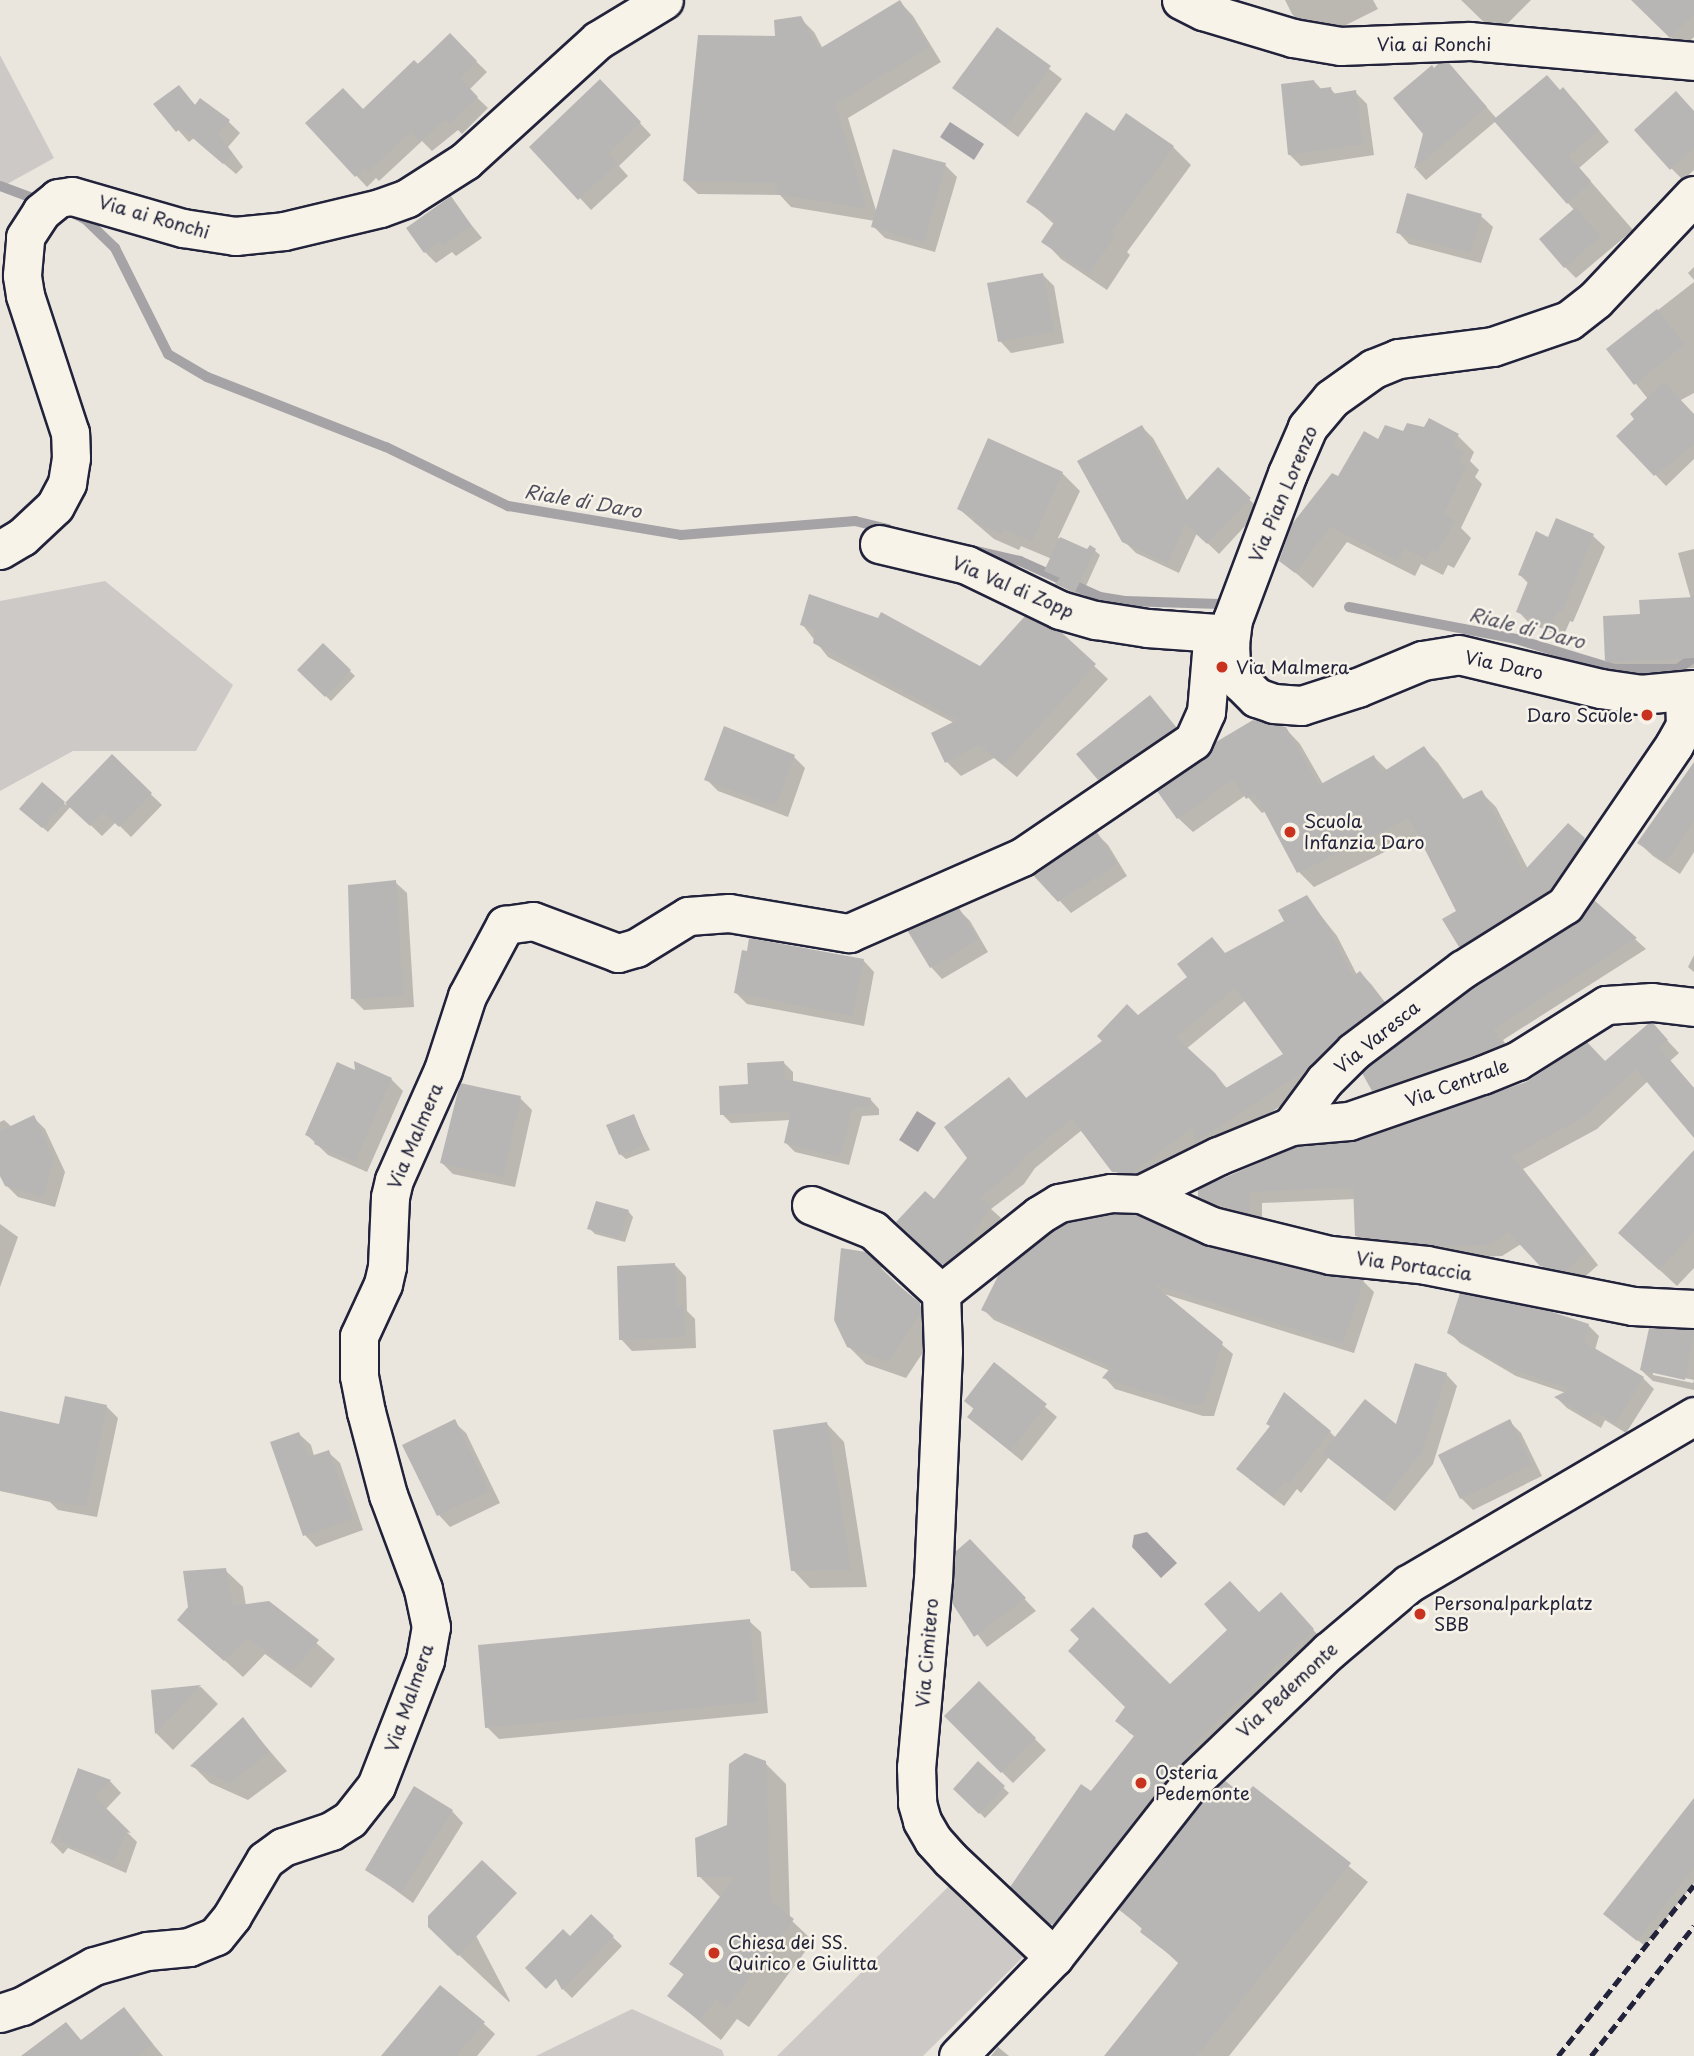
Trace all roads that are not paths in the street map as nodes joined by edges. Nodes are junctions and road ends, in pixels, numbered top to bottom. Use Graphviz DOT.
graph roads {
  1 [pos="664,0"];
  2 [pos="1181,0"];
  3 [pos="1694,61"];
  4 [pos="1694,196"];
  5 [pos="879,544"];
  6 [pos="0,550"];
  7 [pos="1235,622"];
  8 [pos="1689,691"];
  9 [pos="1694,1007"];
  10 [pos="1291,1126"];
  11 [pos="1141,1194"];
  12 [pos="811,1205"];
  13 [pos="941,1293"];
  14 [pos="1694,1309"];
  15 [pos="1694,1416"];
  16 [pos="1054,1957"];
  17 [pos="0,2013"];
  18 [pos="958,2056"];
  1 -- 6 [label="street, Via ai Ronchi"];
  2 -- 3 [label="street, Via ai Ronchi"];
  4 -- 7 [label="street, Via Pian Lorenzo"];
  5 -- 7 [label="street, Via Val di Zopp"];
  7 -- 8 [label="street, Via Daro"];
  7 -- 17 [label="street, Via Malmera"];
  8 -- 10 [label="street, Via Varesca"];
  9 -- 10 [label="street, Via Centrale"];
  10 -- 11 [label="street"];
  11 -- 13 [label="street"];
  11 -- 14 [label="street, Via Portaccia"];
  12 -- 13 [label="street"];
  13 -- 16 [label="street, Via Cimitero"];
  15 -- 16 [label="street, Via Pedemonte"];
  16 -- 18 [label="street, Via Pedemonte"];
}
